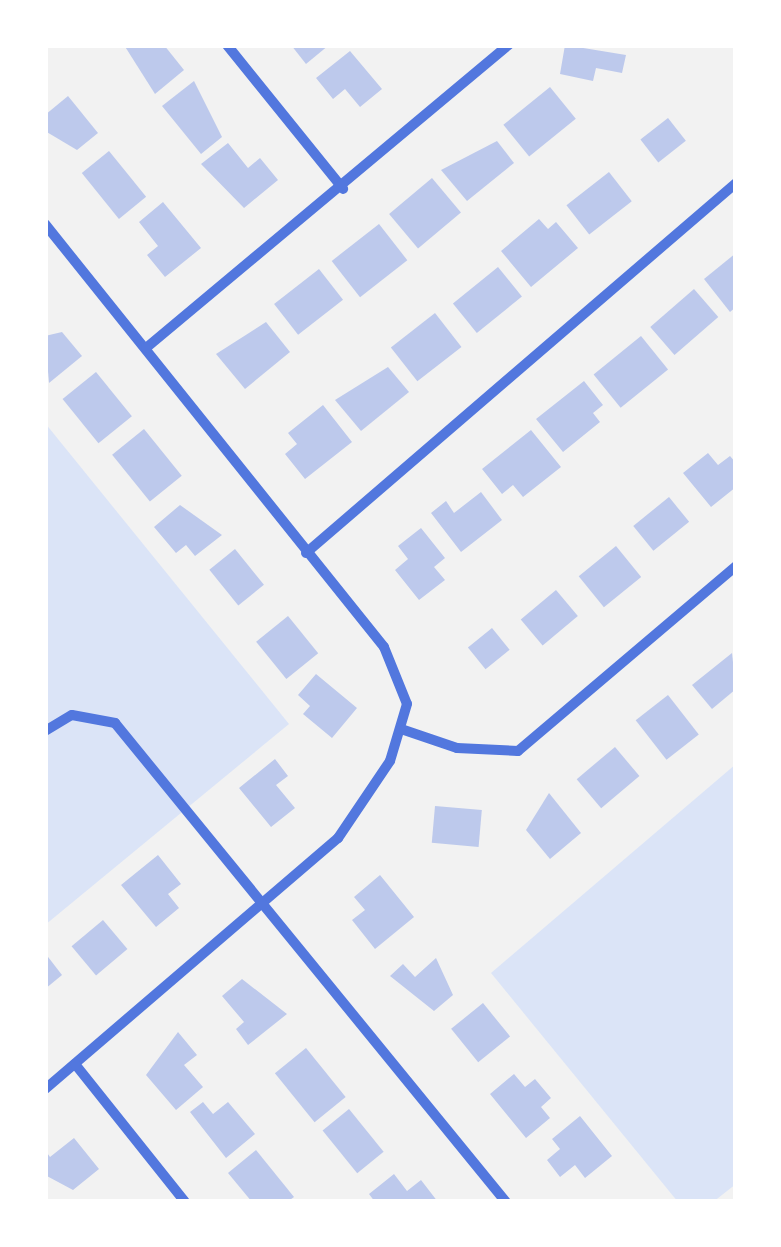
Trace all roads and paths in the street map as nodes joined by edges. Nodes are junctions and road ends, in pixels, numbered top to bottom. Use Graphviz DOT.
graph roads {
  1 [pos="227,45"];
  2 [pos="510,45"];
  3 [pos="736,183"];
  4 [pos="343,189"];
  5 [pos="45,224"];
  6 [pos="146,348"];
  7 [pos="306,553"];
  8 [pos="736,566"];
  9 [pos="404,730"];
  10 [pos="45,731"];
  11 [pos="265,908"];
  12 [pos="75,1064"];
  13 [pos="45,1089"];
  14 [pos="185,1202"];
  15 [pos="506,1202"];
  1 -- 4 [label="street"];
  2 -- 4 [label="street"];
  3 -- 7 [label="street"];
  4 -- 6 [label="street"];
  5 -- 6 [label="street"];
  6 -- 7 [label="street"];
  7 -- 9 [label="street"];
  8 -- 9 [label="street"];
  9 -- 11 [label="street"];
  10 -- 11 [label="street"];
  11 -- 12 [label="street"];
  11 -- 15 [label="street"];
  12 -- 13 [label="street"];
  12 -- 14 [label="street"];
}
